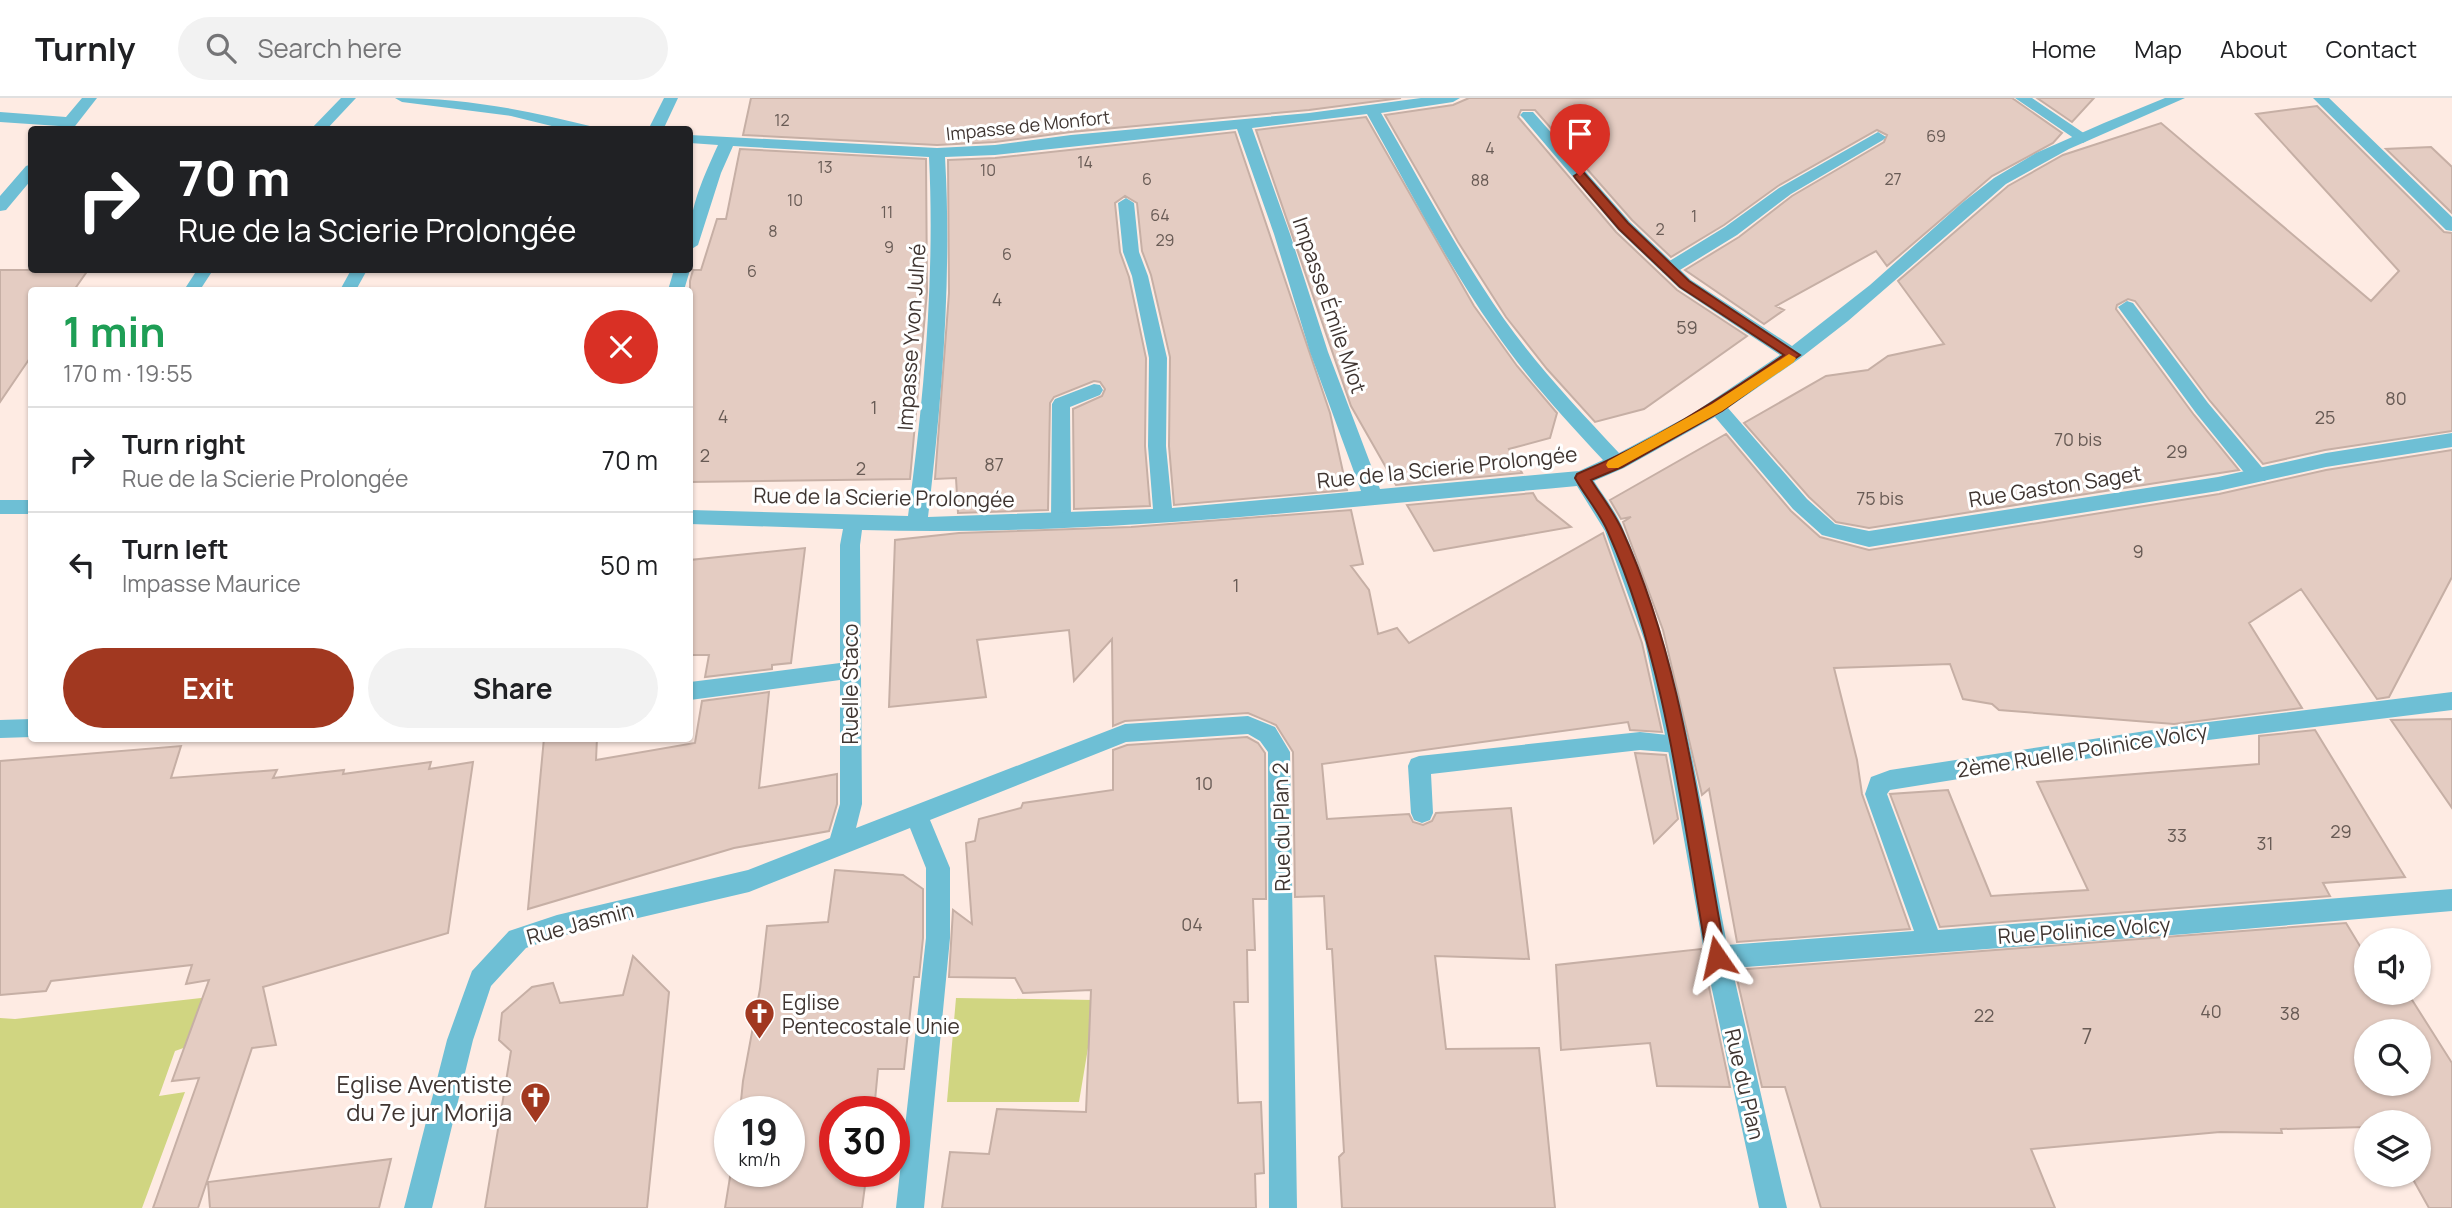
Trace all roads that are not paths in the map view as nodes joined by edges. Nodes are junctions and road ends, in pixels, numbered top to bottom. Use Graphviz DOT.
graph roads {
  1 [pos="90,98"];
  2 [pos="349,98"];
  3 [pos="402,98"];
  4 [pos="671,98"];
  5 [pos="1453,98"];
  6 [pos="2022,98"];
  7 [pos="2178,98"];
  8 [pos="2320,98"];
  9 [pos="1371,109"];
  10 [pos="1528,115"];
  11 [pos="0,117"];
  12 [pos="1243,125"];
  13 [pos="67,126"];
  14 [pos="321,126"];
  15 [pos="573,126"];
  16 [pos="657,126"];
  17 [pos="1878,136"];
  18 [pos="2083,138"];
  19 [pos="693,139"];
  20 [pos="728,141"];
  21 [pos="937,153"];
  22 [pos="28,174"];
  23 [pos="1126,203"];
  24 [pos="0,206"];
  25 [pos="2452,226"];
  26 [pos="693,236"];
  27 [pos="1669,269"];
  28 [pos="2127,307"];
  29 [pos="1793,355"];
  30 [pos="1094,390"];
  31 [pos="1717,407"];
  32 [pos="2452,440"];
  33 [pos="1617,463"];
  34 [pos="2258,476"];
  35 [pos="1582,478"];
  36 [pos="1374,499"];
  37 [pos="0,507"];
  38 [pos="28,507"];
  39 [pos="1163,516"];
  40 [pos="693,517"];
  41 [pos="1061,520"];
  42 [pos="854,522"];
  43 [pos="917,524"];
  44 [pos="850,670"];
  45 [pos="693,691"];
  46 [pos="2452,701"];
  47 [pos="28,728"];
  48 [pos="0,729"];
  49 [pos="1678,744"];
  50 [pos="1422,813"];
  51 [pos="916,816"];
  52 [pos="840,845"];
  53 [pos="2452,900"];
  54 [pos="1930,941"];
  55 [pos="1717,957"];
  56 [pos="418,1208"];
  57 [pos="910,1208"];
  58 [pos="1283,1208"];
  59 [pos="1773,1208"];
  1 -- 13 [label="street"];
  2 -- 14 [label="street"];
  3 -- 15 [label="street"];
  4 -- 16 [label="street"];
  5 -- 9 [label="street, Impasse de Monfort"];
  6 -- 18 [label="street"];
  7 -- 18 [label="street, Rue de la Scierie Prolongée"];
  8 -- 25 [label="street"];
  9 -- 12 [label="street, Impasse de Monfort"];
  9 -- 33 [label="street"];
  10 -- 27 [label="street"];
  11 -- 13 [label="street"];
  12 -- 21 [label="street, Impasse de Monfort"];
  12 -- 36 [label="street, Impasse Émile Miot"];
  17 -- 27 [label="street"];
  18 -- 29 [label="street, Rue de la Scierie Prolongée"];
  19 -- 20 [label="street, Impasse de Monfort"];
  20 -- 21 [label="street, Impasse de Monfort"];
  20 -- 26 [label="street"];
  21 -- 43 [label="street, Impasse Yvon Julné"];
  22 -- 24 [label="street"];
  23 -- 39 [label="street"];
  27 -- 29 [label="street"];
  28 -- 34 [label="street"];
  29 -- 31 [label="street, Rue de la Scierie Prolongée"];
  30 -- 41 [label="street"];
  31 -- 33 [label="street, Rue de la Scierie Prolongée"];
  31 -- 34 [label="street, Rue Gaston Saget"];
  32 -- 34 [label="street, Rue Gaston Saget"];
  33 -- 35 [label="street, Rue de la Scierie Prolongée"];
  35 -- 36 [label="street, Rue de la Scierie Prolongée"];
  35 -- 49 [label="street, Rue du Plan"];
  36 -- 39 [label="street, Rue de la Scierie Prolongée"];
  37 -- 38 [label="street"];
  39 -- 41 [label="street, Rue de la Scierie Prolongée"];
  40 -- 42 [label="street, Rue de la Scierie Prolongée"];
  41 -- 43 [label="street, Rue de la Scierie Prolongée"];
  42 -- 43 [label="street, Rue de la Scierie Prolongée"];
  42 -- 44 [label="street, Ruelle Staco"];
  44 -- 45 [label="street"];
  44 -- 52 [label="street, Ruelle Staco"];
  46 -- 54 [label="street, 2ème Ruelle Polinice Volcy"];
  47 -- 48 [label="street"];
  49 -- 50 [label="street"];
  49 -- 55 [label="street, Rue du Plan"];
  51 -- 52 [label="street, Rue du Plan 2"];
  51 -- 57 [label="street"];
  51 -- 58 [label="street, Rue du Plan 2"];
  52 -- 56 [label="street, Rue Jasmin"];
  53 -- 54 [label="street, Rue Polinice Volcy"];
  54 -- 55 [label="street, Rue Polinice Volcy"];
  55 -- 59 [label="street, Rue du Plan"];
}
